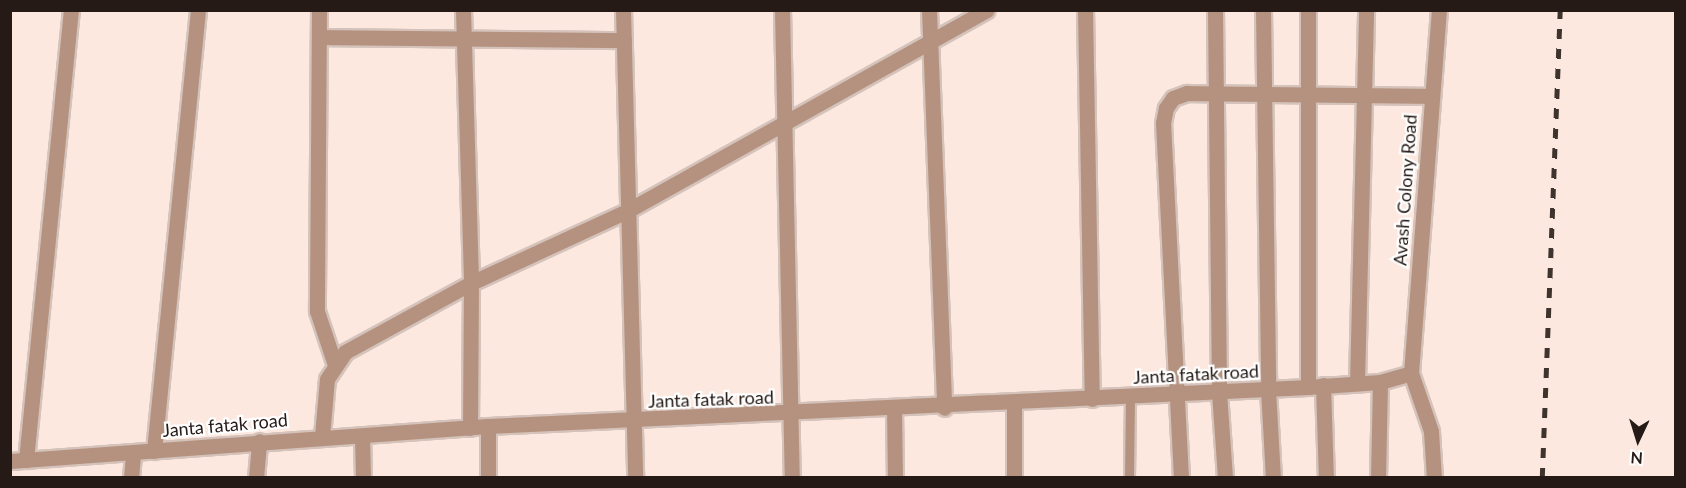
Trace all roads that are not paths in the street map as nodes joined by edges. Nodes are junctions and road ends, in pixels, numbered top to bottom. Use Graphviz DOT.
graph roads {
  1 [pos="71,10"];
  2 [pos="198,10"];
  3 [pos="319,10"];
  4 [pos="463,10"];
  5 [pos="623,10"];
  6 [pos="782,10"];
  7 [pos="929,10"];
  8 [pos="987,10"];
  9 [pos="1085,10"];
  10 [pos="1215,10"];
  11 [pos="1263,10"];
  12 [pos="1308,10"];
  13 [pos="1366,10"];
  14 [pos="1439,10"];
  15 [pos="321,37"];
  16 [pos="930,38"];
  17 [pos="464,39"];
  18 [pos="624,40"];
  19 [pos="1216,93"];
  20 [pos="1265,93"];
  21 [pos="1310,93"];
  22 [pos="1365,93"];
  23 [pos="1431,96"];
  24 [pos="784,124"];
  25 [pos="627,211"];
  26 [pos="471,283"];
  27 [pos="334,362"];
  28 [pos="1412,373"];
  29 [pos="1380,382"];
  30 [pos="1357,383"];
  31 [pos="1315,386"];
  32 [pos="1268,389"];
  33 [pos="1219,392"];
  34 [pos="1176,394"];
  35 [pos="1130,397"];
  36 [pos="1092,399"];
  37 [pos="1014,403"];
  38 [pos="944,408"];
  39 [pos="894,409"];
  40 [pos="792,415"];
  41 [pos="633,422"];
  42 [pos="488,426"];
  43 [pos="470,428"];
  44 [pos="322,436"];
  45 [pos="362,436"];
  46 [pos="260,441"];
  47 [pos="154,451"];
  48 [pos="134,453"];
  49 [pos="10,460"];
  50 [pos="26,460"];
  51 [pos="131,477"];
  52 [pos="256,477"];
  53 [pos="363,477"];
  54 [pos="488,477"];
  55 [pos="635,477"];
  56 [pos="792,477"];
  57 [pos="895,477"];
  58 [pos="1014,477"];
  59 [pos="1129,477"];
  60 [pos="1180,477"];
  61 [pos="1225,477"];
  62 [pos="1273,477"];
  63 [pos="1326,477"];
  64 [pos="1378,477"];
  65 [pos="1434,477"];
  1 -- 50 [label="street"];
  2 -- 47 [label="street"];
  3 -- 15 [label="street"];
  4 -- 17 [label="street"];
  5 -- 18 [label="street"];
  6 -- 24 [label="street"];
  7 -- 16 [label="street"];
  8 -- 16 [label="street"];
  9 -- 36 [label="street"];
  10 -- 19 [label="street"];
  11 -- 20 [label="street"];
  12 -- 21 [label="street"];
  13 -- 22 [label="street"];
  14 -- 23 [label="street, Avash Colony Road"];
  15 -- 17 [label="street"];
  15 -- 27 [label="street"];
  16 -- 24 [label="street"];
  16 -- 38 [label="street"];
  17 -- 18 [label="street"];
  17 -- 26 [label="street"];
  18 -- 25 [label="street"];
  19 -- 20 [label="street"];
  19 -- 33 [label="street"];
  19 -- 34 [label="street"];
  20 -- 21 [label="street"];
  20 -- 32 [label="street"];
  21 -- 22 [label="street"];
  21 -- 31 [label="street"];
  22 -- 23 [label="street"];
  22 -- 30 [label="street"];
  23 -- 28 [label="street, Avash Colony Road"];
  24 -- 25 [label="street"];
  24 -- 40 [label="street"];
  25 -- 26 [label="street"];
  25 -- 41 [label="street"];
  26 -- 27 [label="street"];
  26 -- 43 [label="street"];
  27 -- 44 [label="street"];
  28 -- 29 [label="street, Janta fatak road"];
  28 -- 65 [label="street"];
  29 -- 30 [label="street, Janta fatak road"];
  29 -- 64 [label="street"];
  30 -- 31 [label="street, Janta fatak road"];
  31 -- 32 [label="street, Janta fatak road"];
  31 -- 63 [label="street"];
  32 -- 33 [label="street, Janta fatak road"];
  32 -- 62 [label="street"];
  33 -- 34 [label="street, Janta fatak road"];
  33 -- 61 [label="street"];
  34 -- 35 [label="street, Janta fatak road"];
  34 -- 60 [label="street"];
  35 -- 36 [label="street, Janta fatak road"];
  35 -- 59 [label="lane"];
  36 -- 37 [label="street, Janta fatak road"];
  37 -- 38 [label="street, Janta fatak road"];
  37 -- 58 [label="street"];
  38 -- 39 [label="street, Janta fatak road"];
  39 -- 40 [label="street, Janta fatak road"];
  39 -- 57 [label="street"];
  40 -- 41 [label="street, Janta fatak road"];
  40 -- 56 [label="street"];
  41 -- 42 [label="street, Janta fatak road"];
  41 -- 55 [label="street"];
  42 -- 43 [label="street, Janta fatak road"];
  42 -- 54 [label="street"];
  43 -- 45 [label="street, Janta fatak road"];
  44 -- 45 [label="street, Janta fatak road"];
  44 -- 46 [label="street, Janta fatak road"];
  45 -- 53 [label="street"];
  46 -- 47 [label="street, Janta fatak road"];
  46 -- 52 [label="street"];
  47 -- 48 [label="street, Janta fatak road"];
  48 -- 50 [label="street, Janta fatak road"];
  48 -- 51 [label="street"];
  49 -- 50 [label="street, Janta fatak road"];
}
